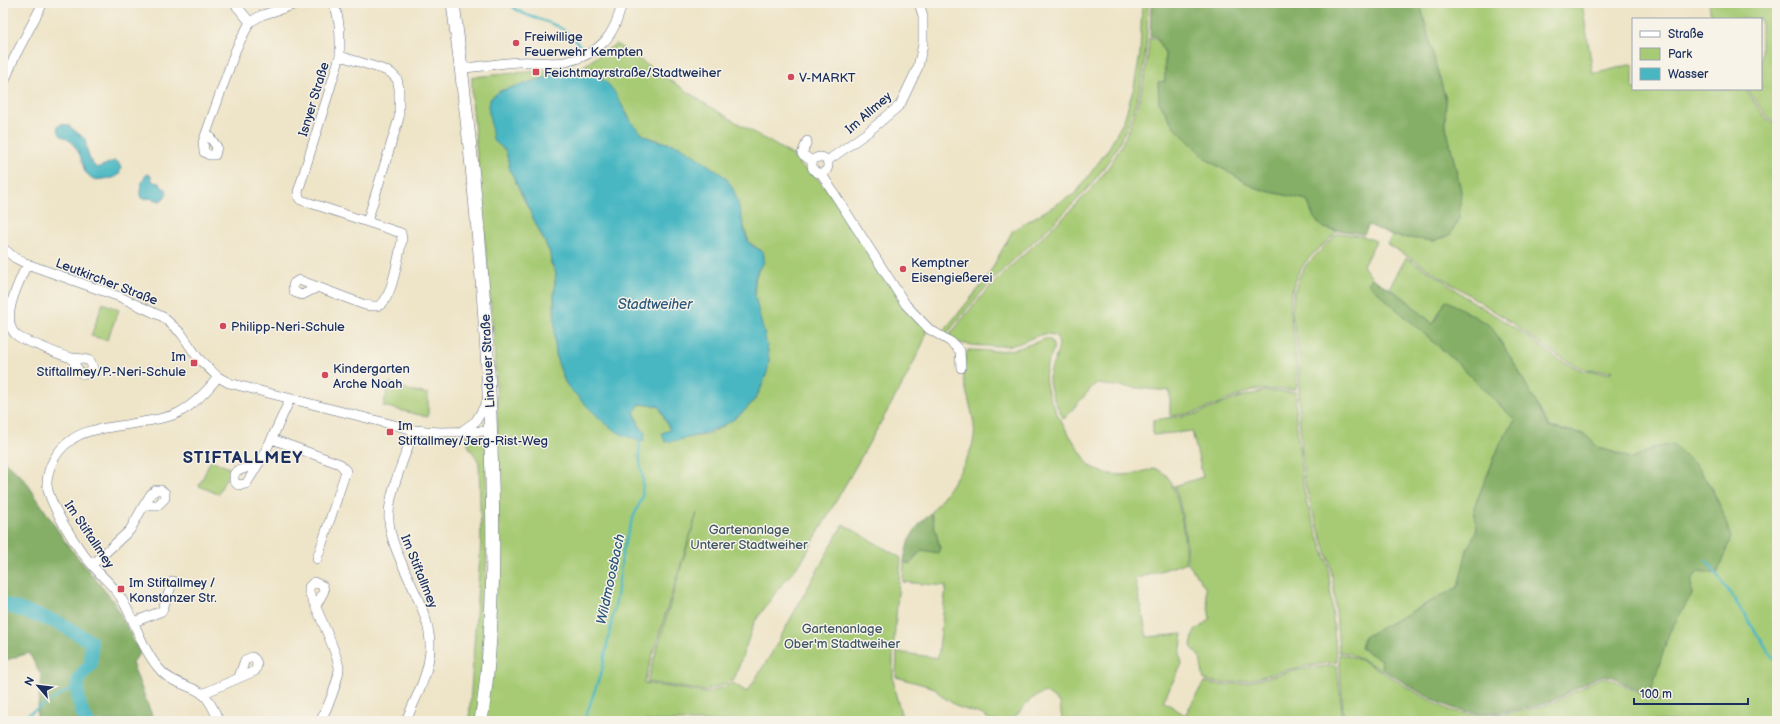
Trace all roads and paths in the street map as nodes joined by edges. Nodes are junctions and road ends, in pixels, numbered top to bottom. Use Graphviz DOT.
graph roads {
  1 [pos="43,3"];
  2 [pos="234,3"];
  3 [pos="300,3"];
  4 [pos="333,3"];
  5 [pos="453,3"];
  6 [pos="622,3"];
  7 [pos="919,3"];
  8 [pos="250,22"];
  9 [pos="340,56"];
  10 [pos="462,68"];
  11 [pos="3,85"];
  12 [pos="207,133"];
  13 [pos="806,141"];
  14 [pos="812,161"];
  15 [pos="827,161"];
  16 [pos="821,173"];
  17 [pos="367,222"];
  18 [pos="3,248"];
  19 [pos="26,264"];
  20 [pos="316,288"];
  21 [pos="72,358"];
  22 [pos="961,368"];
  23 [pos="218,377"];
  24 [pos="490,397"];
  25 [pos="290,399"];
  26 [pos="414,430"];
  27 [pos="491,431"];
  28 [pos="461,432"];
  29 [pos="272,439"];
  30 [pos="258,464"];
  31 [pos="144,505"];
  32 [pos="317,559"];
  33 [pos="92,565"];
  34 [pos="173,581"];
  35 [pos="316,606"];
  36 [pos="134,622"];
  37 [pos="239,677"];
  38 [pos="202,694"];
  39 [pos="218,721"];
  40 [pos="320,721"];
  41 [pos="406,721"];
  42 [pos="481,721"];
  1 -- 11 [label="street"];
  2 -- 8 [label="street"];
  3 -- 8 [label="street"];
  4 -- 9 [label="street, Isnyer Straße"];
  5 -- 10 [label="main road, Lindauer Straße"];
  6 -- 10 [label="street"];
  7 -- 15 [label="street, Im Allmey"];
  8 -- 12 [label="street"];
  9 -- 17 [label="street"];
  9 -- 17 [label="street, Isnyer Straße"];
  10 -- 24 [label="main road, Lindauer Straße"];
  13 -- 14 [label="street"];
  14 -- 15 [label="street"];
  14 -- 16 [label="street"];
  15 -- 16 [label="street, Im Allmey"];
  16 -- 22 [label="street"];
  17 -- 20 [label="street"];
  18 -- 19 [label="street, Leutkircher Straße"];
  19 -- 21 [label="street"];
  19 -- 23 [label="street, Leutkircher Straße"];
  23 -- 25 [label="street, Leutkircher Straße"];
  23 -- 33 [label="street, Im Stiftallmey"];
  24 -- 27 [label="main road, Lindauer Straße"];
  24 -- 28 [label="street"];
  25 -- 26 [label="street, Leutkircher Straße"];
  25 -- 29 [label="street"];
  26 -- 28 [label="street, Leutkircher Straße"];
  26 -- 41 [label="street, Im Stiftallmey"];
  27 -- 28 [label="street, Leutkircher Straße"];
  27 -- 42 [label="main road, Lindauer Straße"];
  29 -- 30 [label="street"];
  29 -- 32 [label="street"];
  31 -- 33 [label="street"];
  33 -- 36 [label="street, Im Stiftallmey"];
  34 -- 36 [label="street"];
  35 -- 40 [label="street"];
  36 -- 38 [label="street, Im Stiftallmey"];
  37 -- 38 [label="street"];
  38 -- 39 [label="street"];
}
